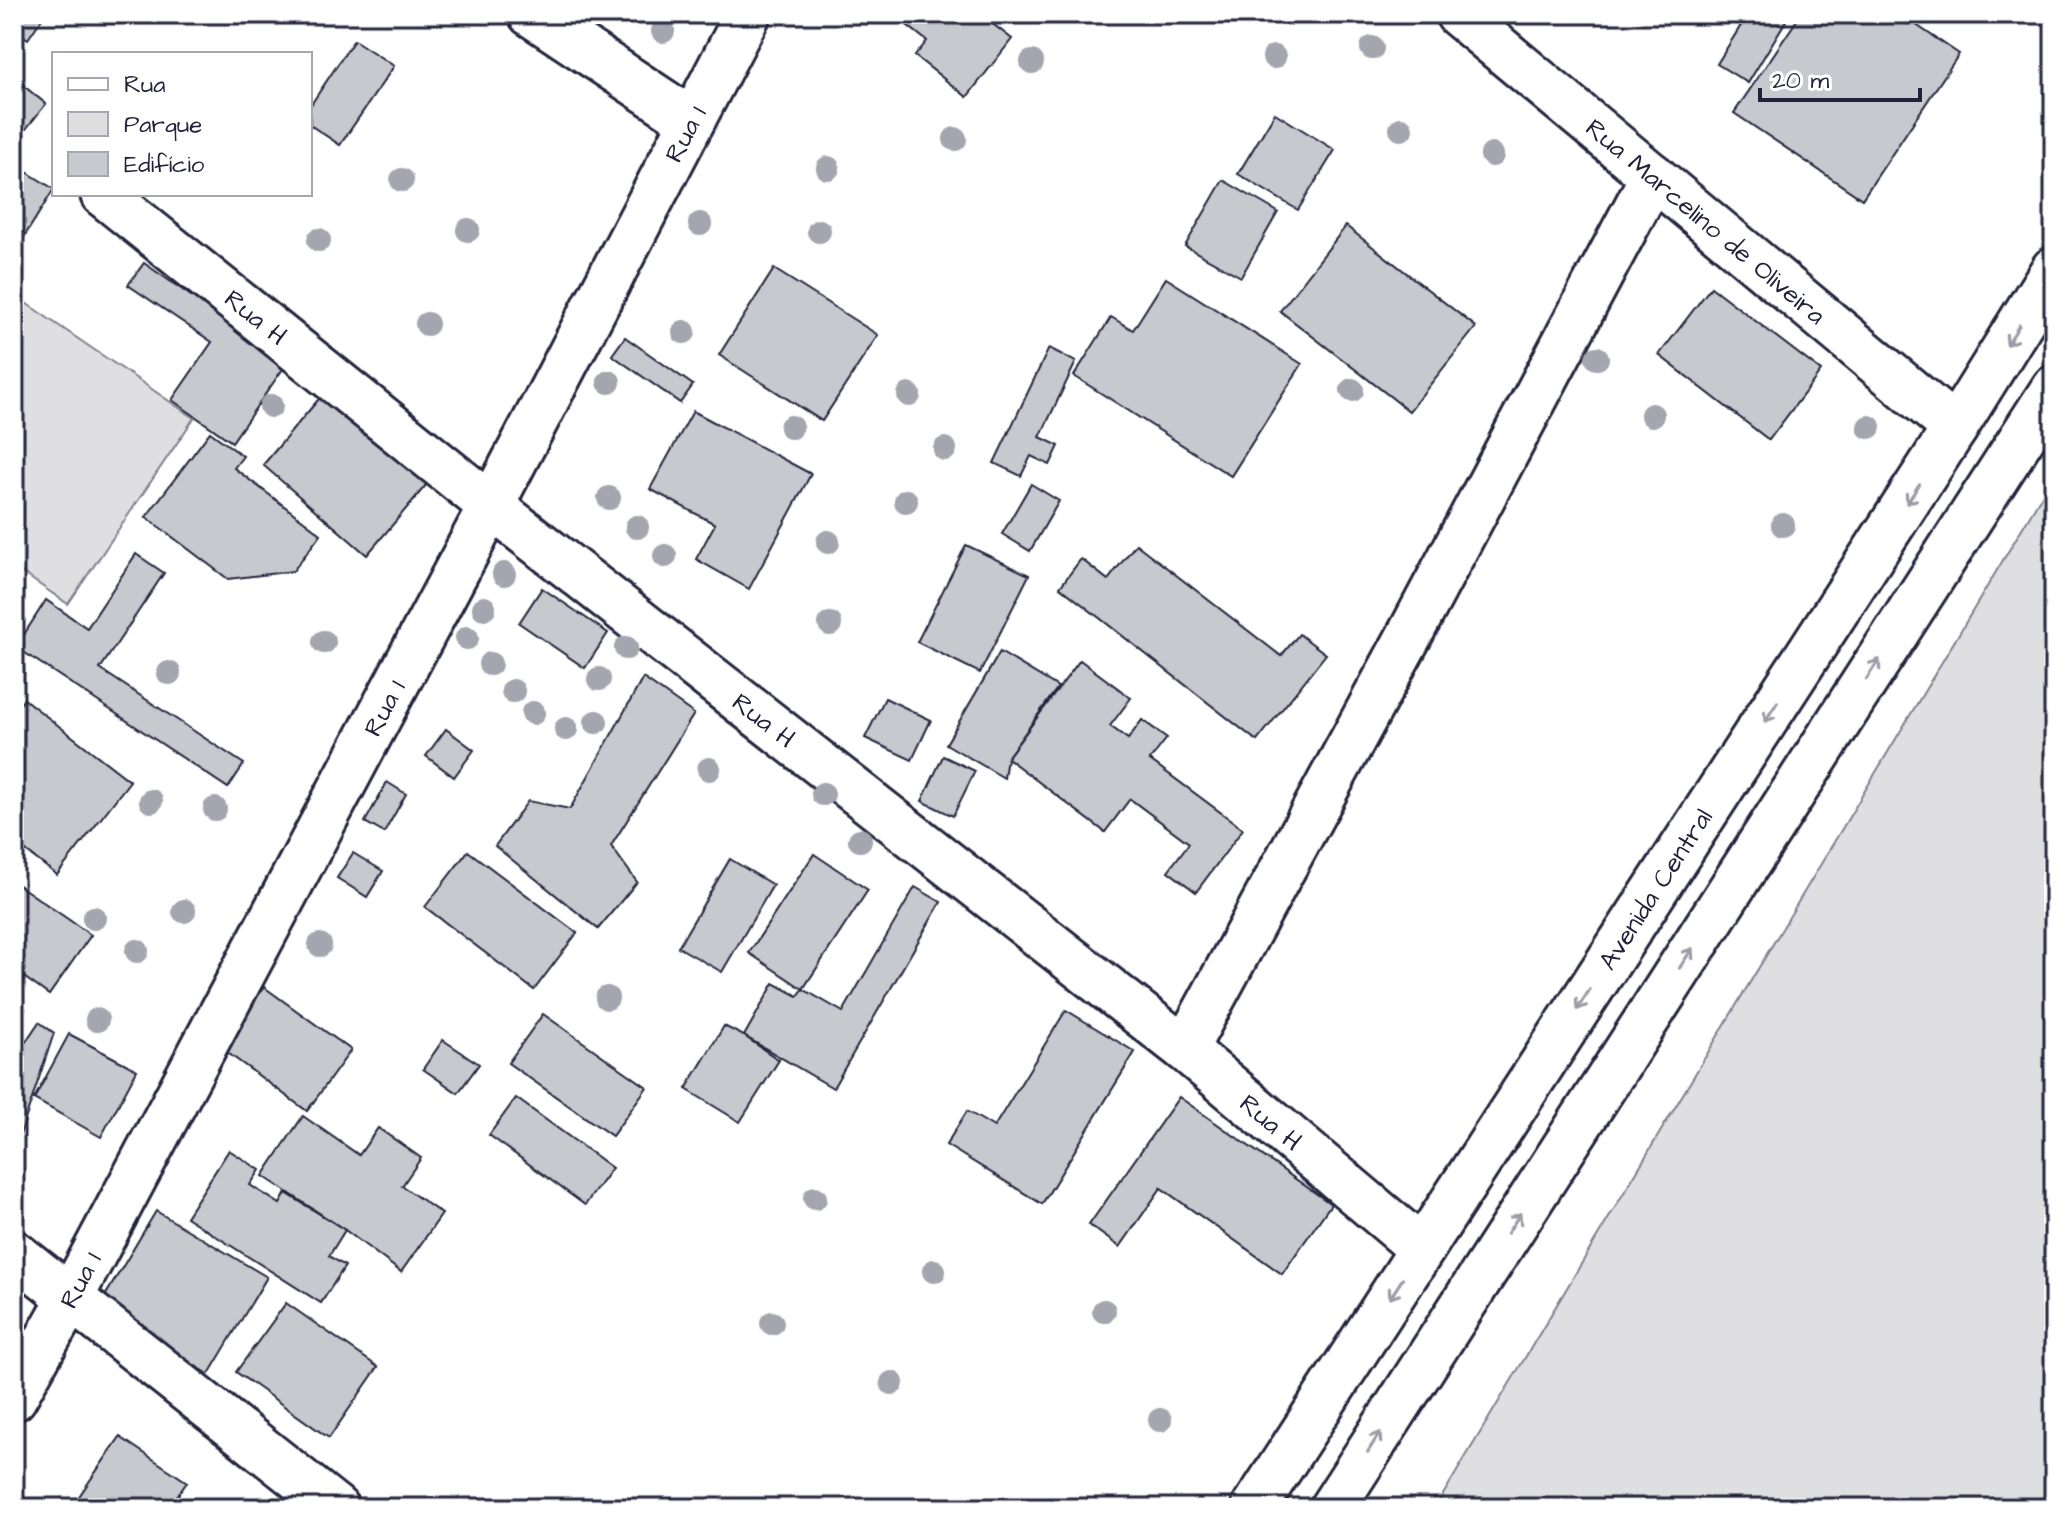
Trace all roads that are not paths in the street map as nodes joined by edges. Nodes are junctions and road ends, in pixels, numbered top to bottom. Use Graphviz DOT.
graph roads {
  1 [pos="531,14"];
  2 [pos="748,14"];
  3 [pos="1458,14"];
  4 [pos="692,121"];
  5 [pos="1653,176"];
  6 [pos="105,196"];
  7 [pos="2054,269"];
  8 [pos="2054,388"];
  9 [pos="1955,428"];
  10 [pos="491,506"];
  11 [pos="1185,1049"];
  12 [pos="1422,1249"];
  13 [pos="14,1253"];
  14 [pos="71,1297"];
  15 [pos="14,1398"];
  16 [pos="336,1508"];
  17 [pos="1254,1508"];
  18 [pos="1332,1508"];
  1 -- 4 [label="street"];
  2 -- 4 [label="street, Rua 1"];
  3 -- 5 [label="street, Rua Marcelino de Oliveira"];
  4 -- 10 [label="street, Rua 1"];
  5 -- 9 [label="street, Rua Marcelino de Oliveira"];
  5 -- 11 [label="street"];
  6 -- 10 [label="street, Rua H"];
  7 -- 9 [label="street, Avenida Central, one-way"];
  18 -- 8 [label="street, one-way"];
  9 -- 12 [label="street, Avenida Central, one-way"];
  10 -- 11 [label="street, Rua H"];
  10 -- 14 [label="street, Rua 1"];
  11 -- 12 [label="street, Rua H"];
  12 -- 17 [label="street, Avenida Central, one-way"];
  13 -- 14 [label="street"];
  14 -- 15 [label="street, Rua 1"];
  14 -- 16 [label="street"];
}
